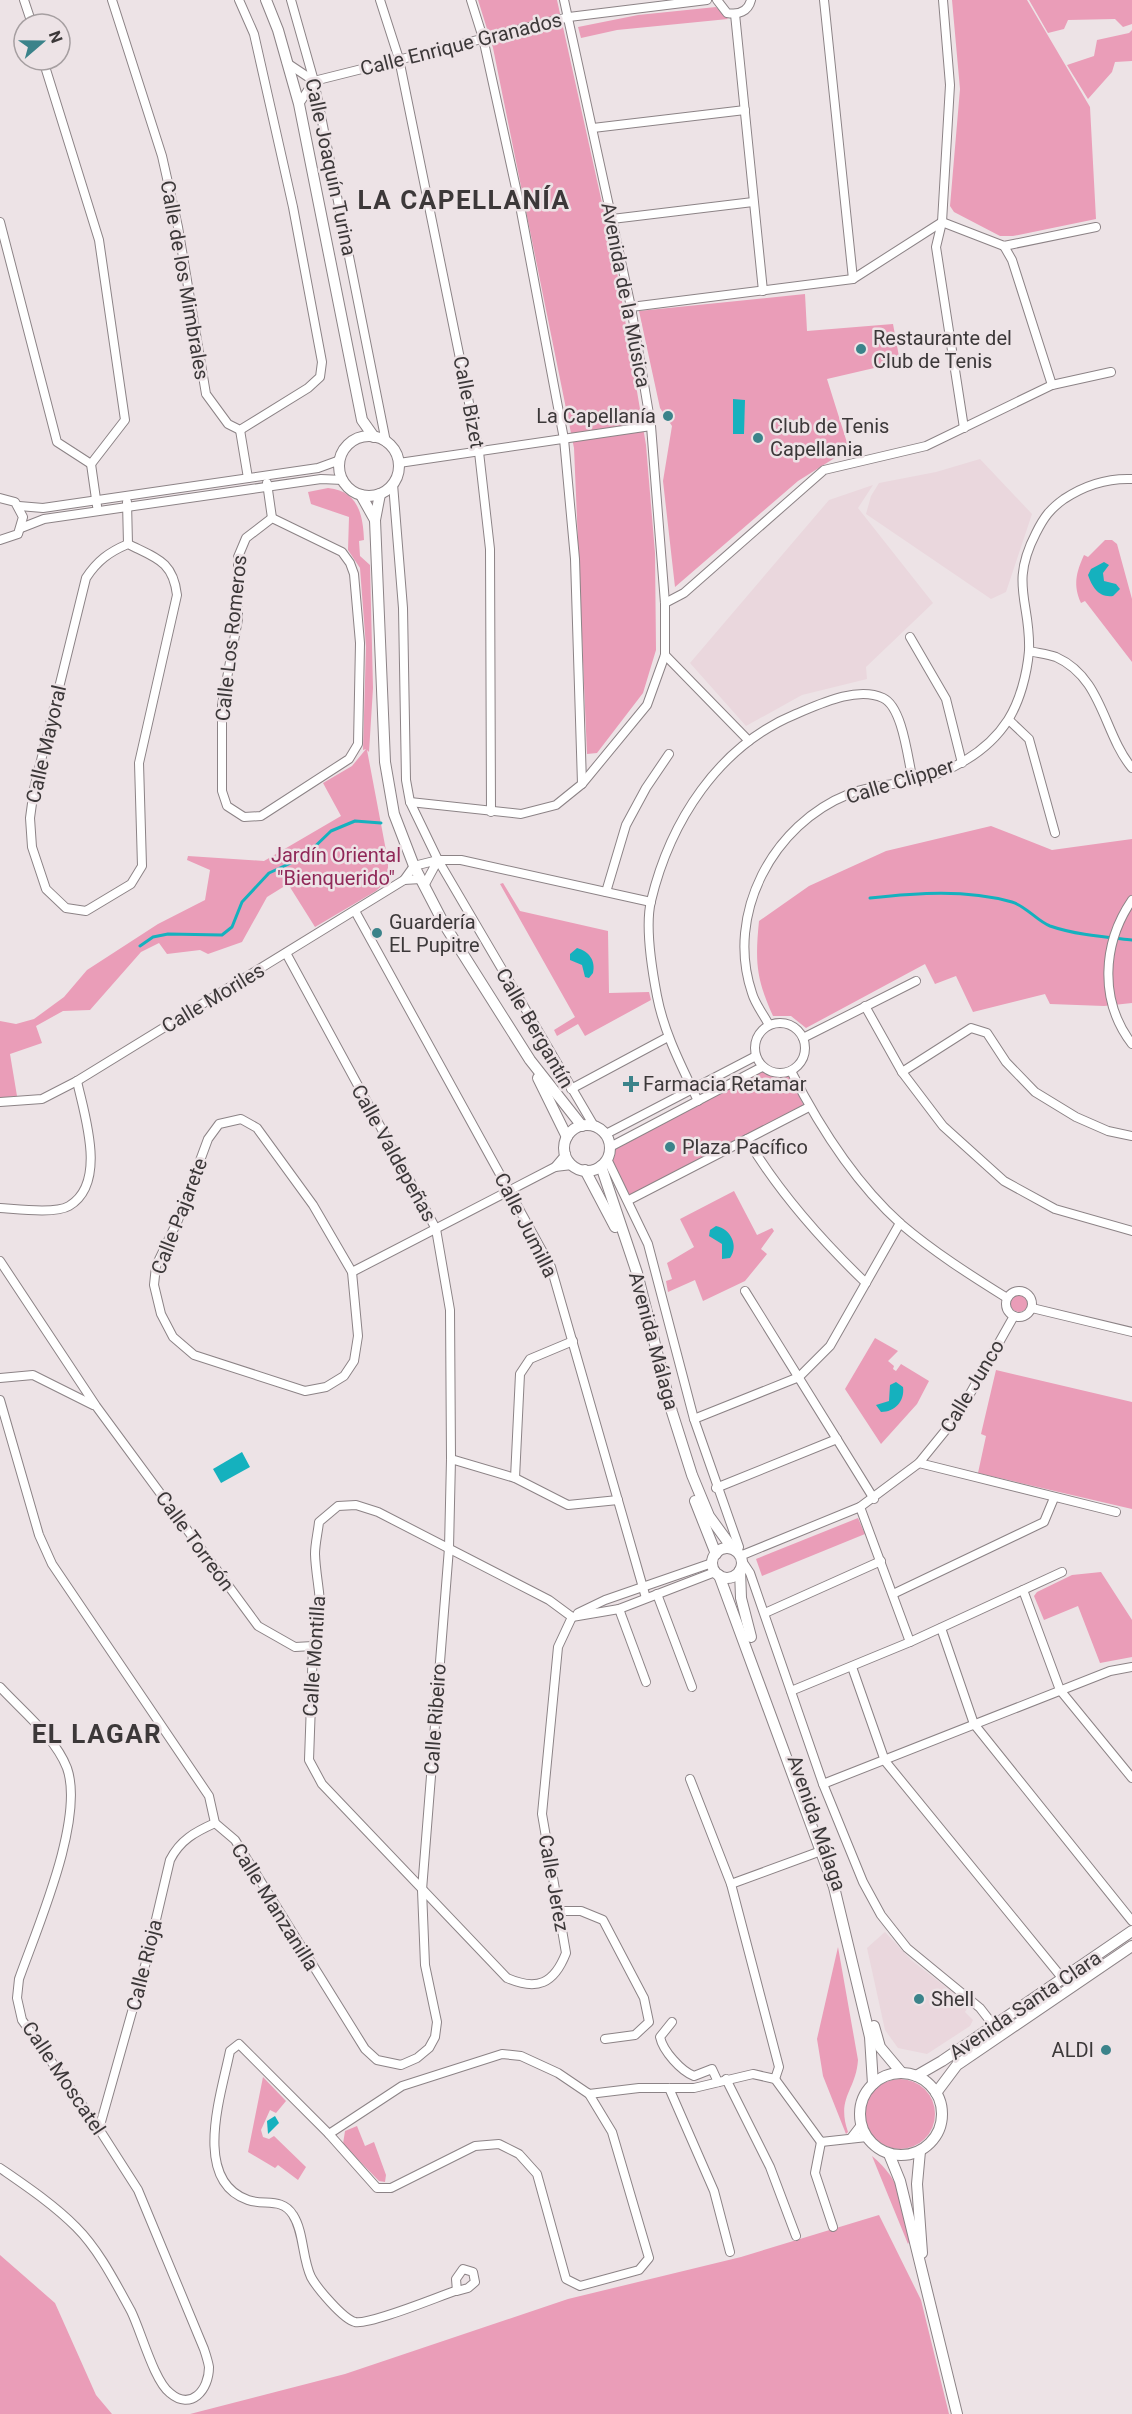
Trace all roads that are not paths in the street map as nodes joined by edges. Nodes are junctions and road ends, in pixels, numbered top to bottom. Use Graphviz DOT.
graph roads {
  1 [pos="112,0"];
  2 [pos="239,0"];
  3 [pos="266,0"];
  4 [pos="291,0"];
  5 [pos="380,0"];
  6 [pos="471,0"];
  7 [pos="564,0"];
  8 [pos="707,0"];
  9 [pos="717,0"];
  10 [pos="751,0"];
  11 [pos="824,0"];
  12 [pos="943,0"];
  13 [pos="735,14"];
  14 [pos="569,17"];
  15 [pos="483,38"];
  16 [pos="399,59"];
  17 [pos="287,63"];
  18 [pos="47,72"];
  19 [pos="314,81"];
  20 [pos="299,104"];
  21 [pos="745,110"];
  22 [pos="593,128"];
  23 [pos="753,202"];
  24 [pos="612,219"];
  25 [pos="0,222"];
  26 [pos="942,222"];
  27 [pos="1096,227"];
  28 [pos="1004,246"];
  29 [pos="853,279"];
  30 [pos="762,291"];
  31 [pos="631,307"];
  32 [pos="1111,372"];
  33 [pos="1052,385"];
  34 [pos="362,420"];
  35 [pos="651,426"];
  36 [pos="963,428"];
  37 [pos="240,430"];
  38 [pos="374,437"];
  39 [pos="564,439"];
  40 [pos="352,442"];
  41 [pos="386,442"];
  42 [pos="479,452"];
  43 [pos="340,460"];
  44 [pos="399,463"];
  45 [pos="91,464"];
  46 [pos="266,476"];
  47 [pos="248,478"];
  48 [pos="1132,479"];
  49 [pos="343,480"];
  50 [pos="393,484"];
  51 [pos="268,486"];
  52 [pos="380,494"];
  53 [pos="361,495"];
  54 [pos="126,496"];
  55 [pos="0,498"];
  56 [pos="96,500"];
  57 [pos="19,507"];
  58 [pos="128,507"];
  59 [pos="98,511"];
  60 [pos="272,518"];
  61 [pos="375,520"];
  62 [pos="21,528"];
  63 [pos="0,540"];
  64 [pos="128,544"];
  65 [pos="665,603"];
  66 [pos="910,638"];
  67 [pos="1029,651"];
  68 [pos="665,655"];
  69 [pos="1009,720"];
  70 [pos="749,741"];
  71 [pos="669,754"];
  72 [pos="962,763"];
  73 [pos="1132,768"];
  74 [pos="913,781"];
  75 [pos="582,784"];
  76 [pos="410,802"];
  77 [pos="491,812"];
  78 [pos="1055,833"];
  79 [pos="438,860"];
  80 [pos="414,866"];
  81 [pos="404,880"];
  82 [pos="423,883"];
  83 [pos="606,892"];
  84 [pos="1132,900"];
  85 [pos="651,902"];
  86 [pos="355,911"];
  87 [pos="286,953"];
  88 [pos="916,981"];
  89 [pos="865,1006"];
  90 [pos="769,1025"];
  91 [pos="669,1037"];
  92 [pos="803,1038"];
  93 [pos="1132,1044"];
  94 [pos="756,1056"];
  95 [pos="530,1060"];
  96 [pos="762,1067"];
  97 [pos="791,1071"];
  98 [pos="902,1072"];
  99 [pos="77,1081"];
  100 [pos="571,1089"];
  101 [pos="692,1089"];
  102 [pos="698,1101"];
  103 [pos="0,1102"];
  104 [pos="809,1107"];
  105 [pos="582,1126"];
  106 [pos="594,1126"];
  107 [pos="606,1134"];
  108 [pos="1132,1136"];
  109 [pos="567,1137"];
  110 [pos="747,1139"];
  111 [pos="610,1147"];
  112 [pos="566,1154"];
  113 [pos="604,1163"];
  114 [pos="572,1165"];
  115 [pos="555,1167"];
  116 [pos="585,1170"];
  117 [pos="509,1191"];
  118 [pos="628,1200"];
  119 [pos="0,1208"];
  120 [pos="900,1223"];
  121 [pos="436,1229"];
  122 [pos="1132,1231"];
  123 [pos="0,1261"];
  124 [pos="352,1272"];
  125 [pos="866,1283"];
  126 [pos="745,1291"];
  127 [pos="1007,1298"];
  128 [pos="1032,1308"];
  129 [pos="1014,1316"];
  130 [pos="1132,1332"];
  131 [pos="573,1341"];
  132 [pos="799,1377"];
  133 [pos="0,1378"];
  134 [pos="0,1400"];
  135 [pos="96,1406"];
  136 [pos="694,1419"];
  137 [pos="837,1439"];
  138 [pos="452,1459"];
  139 [pos="920,1463"];
  140 [pos="515,1478"];
  141 [pos="716,1488"];
  142 [pos="1054,1498"];
  143 [pos="874,1499"];
  144 [pos="618,1500"];
  145 [pos="860,1507"];
  146 [pos="1116,1512"];
  147 [pos="704,1513"];
  148 [pos="449,1548"];
  149 [pos="739,1558"];
  150 [pos="881,1561"];
  151 [pos="716,1566"];
  152 [pos="1062,1572"];
  153 [pos="642,1586"];
  154 [pos="1023,1590"];
  155 [pos="657,1594"];
  156 [pos="893,1594"];
  157 [pos="646,1598"];
  158 [pos="619,1609"];
  159 [pos="765,1613"];
  160 [pos="572,1617"];
  161 [pos="941,1628"];
  162 [pos="910,1642"];
  163 [pos="313,1646"];
  164 [pos="852,1666"];
  165 [pos="1132,1667"];
  166 [pos="646,1682"];
  167 [pos="0,1687"];
  168 [pos="692,1687"];
  169 [pos="1060,1690"];
  170 [pos="791,1691"];
  171 [pos="974,1724"];
  172 [pos="885,1761"];
  173 [pos="1132,1778"];
  174 [pos="690,1779"];
  175 [pos="823,1784"];
  176 [pos="216,1823"];
  177 [pos="821,1851"];
  178 [pos="731,1884"];
  179 [pos="422,1890"];
  180 [pos="559,1911"];
  181 [pos="1132,1921"];
  182 [pos="1132,1931"];
  183 [pos="1132,1946"];
  184 [pos="1062,1979"];
  185 [pos="672,2022"];
  186 [pos="994,2026"];
  187 [pos="1000,2036"];
  188 [pos="604,2039"];
  189 [pos="901,2072"];
  190 [pos="916,2076"];
  191 [pos="775,2079"];
  192 [pos="722,2080"];
  193 [pos="873,2084"];
  194 [pos="669,2088"];
  195 [pos="936,2093"];
  196 [pos="589,2094"];
  197 [pos="861,2125"];
  198 [pos="99,2129"];
  199 [pos="329,2134"];
  200 [pos="867,2137"];
  201 [pos="851,2138"];
  202 [pos="821,2142"];
  203 [pos="920,2151"];
  204 [pos="889,2154"];
  205 [pos="0,2168"];
  206 [pos="833,2227"];
  207 [pos="796,2236"];
  208 [pos="730,2252"];
  209 [pos="925,2286"];
  210 [pos="455,2291"];
  211 [pos="957,2414"];
  1 -- 37 [label="street, Calle de los Mimbrales"];
  2 -- 37 [label="street"];
  3 -- 17 [label="street"];
  4 -- 19 [label="street, Calle Joaquín Turina"];
  5 -- 16 [label="street, Calle Bizet"];
  6 -- 15 [label="street"];
  7 -- 14 [label="street, Avenida de la Música"];
  8 -- 14 [label="street, Calle Enrique Granados"];
  9 -- 13 [label="street"];
  10 -- 13 [label="street"];
  11 -- 29 [label="street"];
  12 -- 26 [label="street"];
  13 -- 21 [label="street"];
  14 -- 15 [label="street, Calle Enrique Granados"];
  14 -- 22 [label="street, Avenida de la Música"];
  15 -- 16 [label="street, Calle Enrique Granados"];
  15 -- 39 [label="street"];
  16 -- 19 [label="street, Calle Enrique Granados"];
  16 -- 42 [label="street, Calle Bizet"];
  17 -- 19 [label="street"];
  17 -- 20 [label="street"];
  18 -- 45 [label="street"];
  19 -- 20 [label="street"];
  19 -- 41 [label="street, Calle Joaquín Turina"];
  20 -- 34 [label="street"];
  21 -- 22 [label="street"];
  21 -- 23 [label="street"];
  22 -- 24 [label="street, Avenida de la Música"];
  23 -- 24 [label="street"];
  23 -- 30 [label="street"];
  24 -- 31 [label="street, Avenida de la Música"];
  25 -- 45 [label="street"];
  26 -- 28 [label="street"];
  26 -- 29 [label="street"];
  26 -- 36 [label="street"];
  27 -- 28 [label="street"];
  28 -- 33 [label="street"];
  29 -- 30 [label="street"];
  30 -- 31 [label="street"];
  31 -- 35 [label="street, Avenida de la Música"];
  32 -- 33 [label="street"];
  33 -- 36 [label="street"];
  34 -- 38 [label="street"];
  34 -- 40 [label="street"];
  35 -- 39 [label="street"];
  35 -- 65 [label="street, Avenida de la Música"];
  36 -- 65 [label="street"];
  37 -- 47 [label="street"];
  38 -- 40 [label="street"];
  38 -- 41 [label="street"];
  39 -- 42 [label="street"];
  39 -- 75 [label="street"];
  40 -- 43 [label="street"];
  41 -- 44 [label="street"];
  42 -- 44 [label="street"];
  42 -- 77 [label="street, Calle Bizet"];
  43 -- 46 [label="street"];
  43 -- 49 [label="street"];
  44 -- 50 [label="street"];
  45 -- 56 [label="street"];
  46 -- 47 [label="street"];
  46 -- 51 [label="street"];
  47 -- 54 [label="street"];
  48 -- 67 [label="street, Calle Clipper"];
  49 -- 51 [label="street"];
  49 -- 53 [label="street"];
  50 -- 52 [label="street"];
  50 -- 76 [label="street"];
  51 -- 58 [label="street"];
  51 -- 60 [label="street"];
  52 -- 53 [label="street"];
  52 -- 61 [label="street"];
  53 -- 61 [label="street"];
  54 -- 56 [label="street"];
  54 -- 58 [label="street"];
  55 -- 57 [label="street"];
  56 -- 57 [label="street"];
  56 -- 59 [label="street"];
  57 -- 62 [label="street"];
  58 -- 59 [label="street"];
  58 -- 64 [label="street"];
  59 -- 62 [label="street"];
  60 -- 60 [label="street, Calle Los Romeros"];
  61 -- 80 [label="street"];
  62 -- 63 [label="street"];
  64 -- 64 [label="street, Calle Mayoral"];
  65 -- 68 [label="street, Avenida de la Música"];
  66 -- 72 [label="street"];
  67 -- 69 [label="street, Calle Clipper"];
  67 -- 73 [label="street"];
  68 -- 70 [label="street"];
  68 -- 75 [label="street, Avenida de la Música"];
  69 -- 72 [label="street, Calle Clipper"];
  69 -- 78 [label="street"];
  70 -- 74 [label="street"];
  70 -- 85 [label="street"];
  71 -- 83 [label="street"];
  72 -- 74 [label="street, Calle Clipper"];
  74 -- 90 [label="street, Calle Clipper"];
  75 -- 77 [label="street, Avenida de la Música"];
  76 -- 77 [label="street, Avenida de la Música"];
  76 -- 79 [label="street, Calle Bergantín"];
  79 -- 80 [label="street"];
  79 -- 82 [label="street"];
  79 -- 83 [label="street"];
  79 -- 100 [label="street, Calle Bergantín"];
  80 -- 81 [label="street"];
  80 -- 82 [label="street"];
  81 -- 82 [label="street, Calle Moriles"];
  81 -- 86 [label="street, Calle Moriles"];
  82 -- 95 [label="street"];
  83 -- 85 [label="street"];
  84 -- 93 [label="street"];
  85 -- 91 [label="street"];
  86 -- 87 [label="street, Calle Moriles"];
  86 -- 117 [label="street, Calle Jumilla"];
  87 -- 99 [label="street, Calle Moriles"];
  87 -- 121 [label="street, Calle Valdepeñas"];
  88 -- 89 [label="street"];
  89 -- 92 [label="street"];
  89 -- 98 [label="street"];
  90 -- 92 [label="street"];
  90 -- 94 [label="street"];
  91 -- 100 [label="street"];
  91 -- 101 [label="street"];
  92 -- 97 [label="street"];
  94 -- 96 [label="street"];
  94 -- 101 [label="street"];
  95 -- 105 [label="street"];
  95 -- 109 [label="street"];
  96 -- 97 [label="street"];
  96 -- 102 [label="street"];
  97 -- 104 [label="street"];
  98 -- 108 [label="street"];
  98 -- 122 [label="street"];
  99 -- 103 [label="street, Calle Moriles"];
  99 -- 119 [label="street"];
  100 -- 106 [label="street, Calle Bergantín"];
  101 -- 102 [label="street"];
  101 -- 107 [label="street"];
  102 -- 111 [label="street"];
  104 -- 110 [label="street"];
  104 -- 120 [label="street"];
  105 -- 106 [label="street"];
  105 -- 109 [label="street"];
  106 -- 107 [label="street"];
  107 -- 111 [label="street"];
  109 -- 112 [label="street"];
  110 -- 118 [label="street"];
  110 -- 125 [label="street"];
  111 -- 113 [label="street"];
  112 -- 114 [label="street"];
  112 -- 115 [label="street"];
  113 -- 116 [label="street"];
  113 -- 118 [label="street"];
  113 -- 147 [label="street, Avenida Málaga"];
  114 -- 115 [label="street"];
  114 -- 116 [label="street"];
  115 -- 117 [label="street"];
  116 -- 147 [label="street, Avenida Málaga"];
  117 -- 121 [label="street"];
  117 -- 131 [label="street, Calle Jumilla"];
  118 -- 136 [label="street"];
  120 -- 125 [label="street"];
  120 -- 127 [label="street"];
  121 -- 124 [label="street"];
  121 -- 138 [label="street, Calle Valdepeñas"];
  123 -- 135 [label="street"];
  124 -- 124 [label="street, Calle Pajarete"];
  125 -- 132 [label="street"];
  126 -- 132 [label="street"];
  127 -- 128 [label="street"];
  127 -- 129 [label="street"];
  128 -- 129 [label="street"];
  128 -- 130 [label="street"];
  129 -- 139 [label="street, Calle Junco"];
  131 -- 140 [label="street"];
  131 -- 144 [label="street, Calle Jumilla"];
  132 -- 136 [label="street"];
  132 -- 137 [label="street"];
  133 -- 135 [label="street"];
  134 -- 176 [label="street, Calle Manzanilla"];
  135 -- 163 [label="street, Calle Torreón"];
  136 -- 141 [label="street"];
  137 -- 141 [label="street"];
  137 -- 143 [label="street"];
  138 -- 140 [label="street"];
  138 -- 148 [label="street, Calle Valdepeñas"];
  139 -- 142 [label="street"];
  139 -- 143 [label="street, Calle Junco"];
  140 -- 144 [label="street"];
  141 -- 149 [label="street"];
  142 -- 146 [label="street"];
  142 -- 156 [label="street"];
  143 -- 145 [label="street, Calle Junco"];
  144 -- 153 [label="street, Calle Jumilla"];
  145 -- 149 [label="street, Calle Junco"];
  145 -- 150 [label="street"];
  147 -- 149 [label="street"];
  147 -- 151 [label="street, Avenida Málaga"];
  148 -- 160 [label="street, Calle Montilla"];
  148 -- 163 [label="street, Calle Montilla"];
  148 -- 179 [label="street, Calle Ribeiro"];
  149 -- 151 [label="street"];
  149 -- 151 [label="street"];
  149 -- 159 [label="street"];
  149 -- 189 [label="street, Avenida Málaga"];
  150 -- 156 [label="street"];
  150 -- 159 [label="street"];
  151 -- 153 [label="street"];
  151 -- 155 [label="street"];
  151 -- 177 [label="street, Avenida Málaga"];
  152 -- 154 [label="street"];
  153 -- 157 [label="street, Calle Jumilla"];
  153 -- 160 [label="street"];
  154 -- 161 [label="street"];
  154 -- 169 [label="street"];
  155 -- 157 [label="street"];
  155 -- 168 [label="street"];
  156 -- 162 [label="street"];
  157 -- 158 [label="street"];
  158 -- 160 [label="street"];
  158 -- 166 [label="street"];
  159 -- 170 [label="street"];
  160 -- 180 [label="street, Calle Jerez"];
  161 -- 162 [label="street"];
  161 -- 171 [label="street"];
  162 -- 164 [label="street"];
  163 -- 179 [label="street, Calle Montilla"];
  164 -- 170 [label="street"];
  164 -- 172 [label="street"];
  165 -- 169 [label="street"];
  167 -- 198 [label="street, Calle Moscatel"];
  169 -- 171 [label="street"];
  169 -- 173 [label="street"];
  170 -- 175 [label="street"];
  171 -- 172 [label="street"];
  171 -- 181 [label="street"];
  172 -- 175 [label="street"];
  172 -- 184 [label="street"];
  174 -- 178 [label="street"];
  175 -- 186 [label="street"];
  176 -- 179 [label="street, Calle Manzanilla"];
  176 -- 198 [label="street, Calle Rioja"];
  177 -- 178 [label="street"];
  177 -- 193 [label="street, Avenida Málaga"];
  178 -- 191 [label="street"];
  179 -- 180 [label="street, Calle Jerez"];
  180 -- 188 [label="street"];
  182 -- 184 [label="street, Avenida Santa Clara"];
  183 -- 187 [label="street, Avenida Santa Clara"];
  184 -- 186 [label="street, Avenida Santa Clara"];
  185 -- 192 [label="street"];
  186 -- 187 [label="street"];
  186 -- 190 [label="street, Avenida Santa Clara"];
  187 -- 195 [label="street, Avenida Santa Clara"];
  189 -- 190 [label="street"];
  189 -- 193 [label="street"];
  190 -- 195 [label="street"];
  191 -- 192 [label="street"];
  191 -- 202 [label="street"];
  192 -- 194 [label="street"];
  192 -- 207 [label="street"];
  193 -- 197 [label="street"];
  194 -- 196 [label="street"];
  194 -- 208 [label="street"];
  195 -- 203 [label="street"];
  196 -- 199 [label="street"];
  196 -- 199 [label="street"];
  197 -- 200 [label="street"];
  197 -- 201 [label="street"];
  198 -- 205 [label="street, Calle Moscatel"];
  199 -- 210 [label="street"];
  200 -- 201 [label="street"];
  200 -- 204 [label="street"];
  201 -- 202 [label="street"];
  202 -- 206 [label="street"];
  203 -- 204 [label="street"];
  203 -- 209 [label="street"];
  204 -- 209 [label="street"];
  209 -- 211 [label="street"];
}
